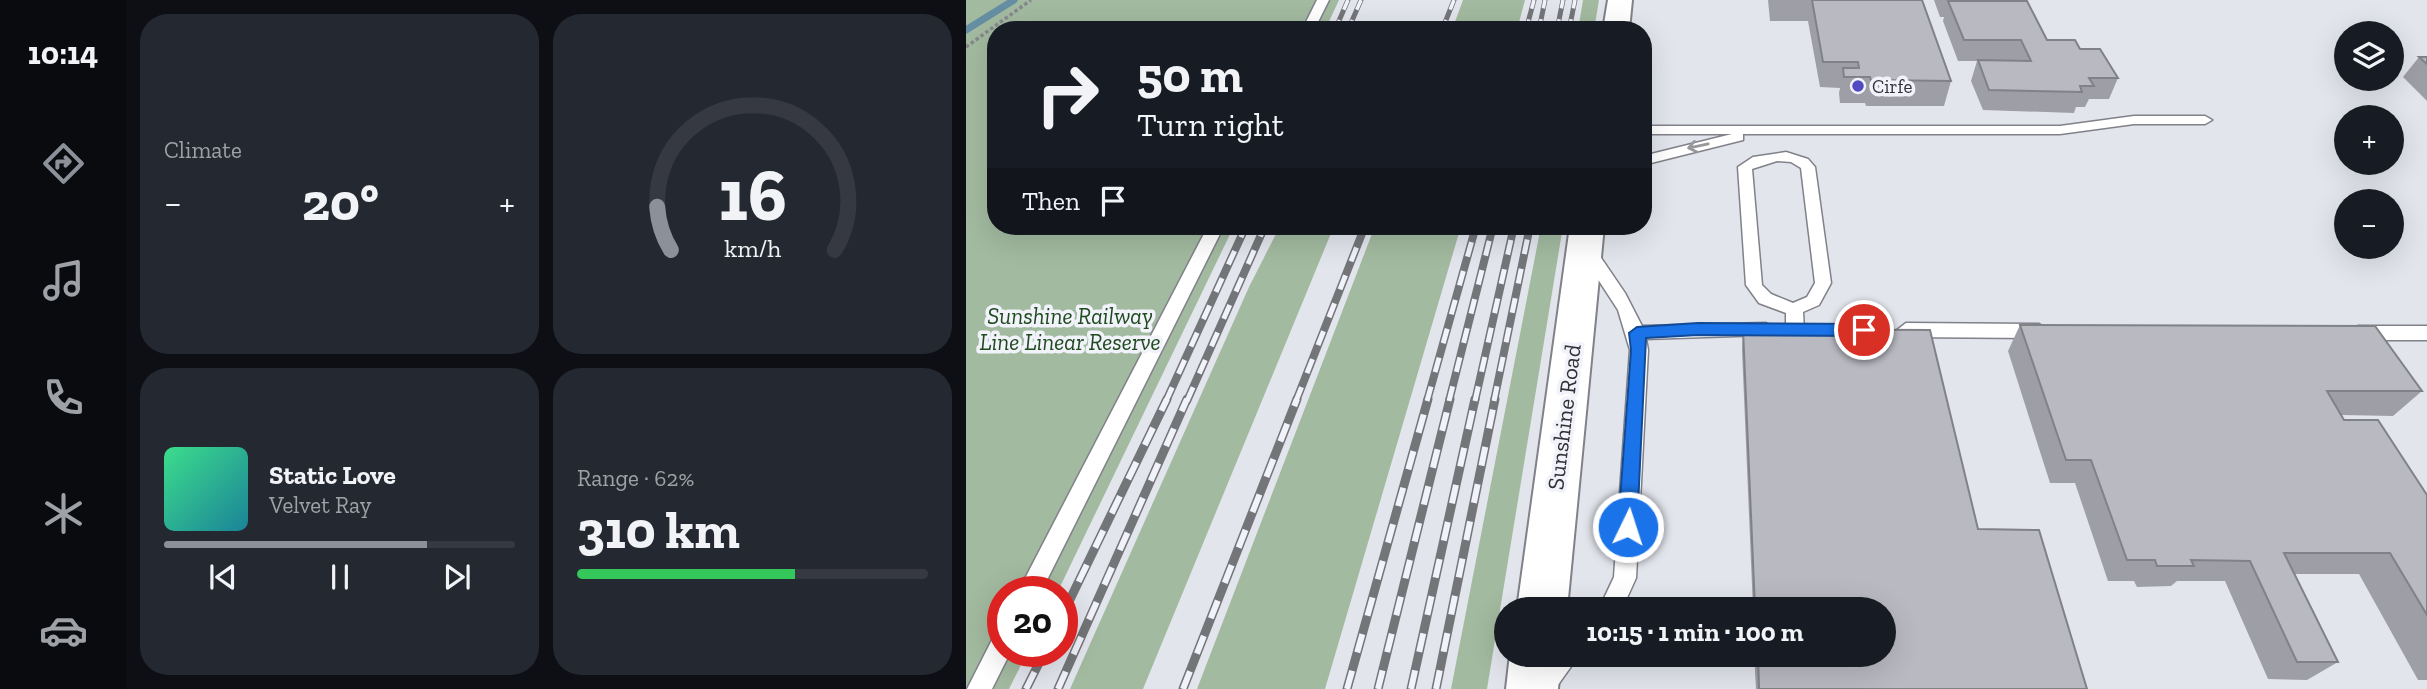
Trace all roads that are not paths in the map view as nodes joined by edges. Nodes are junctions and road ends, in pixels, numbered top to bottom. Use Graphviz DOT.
graph roads {
  1 [pos="1322,0"];
  2 [pos="1620,0"];
  3 [pos="1312,21"];
  4 [pos="1617,21"];
  5 [pos="2205,120"];
  6 [pos="1789,129"];
  7 [pos="1652,130"];
  8 [pos="1652,158"];
  9 [pos="1211,235"];
  10 [pos="1585,236"];
  11 [pos="1794,309"];
  12 [pos="1892,330"];
  13 [pos="2057,331"];
  14 [pos="1637,333"];
  15 [pos="2345,333"];
  16 [pos="2427,333"];
  17 [pos="1037,576"];
  18 [pos="1543,597"];
  19 [pos="1616,597"];
  20 [pos="990,667"];
  21 [pos="1535,667"];
  22 [pos="1558,667"];
  23 [pos="979,689"];
  24 [pos="1532,689"];
  25 [pos="1539,689"];
  1 -- 3 [label="lane"];
  2 -- 4 [label="main road"];
  5 -- 6 [label="lane"];
  6 -- 7 [label="lane"];
  6 -- 8 [label="lane, one-way"];
  9 -- 17 [label="lane"];
  10 -- 14 [label="lane"];
  10 -- 18 [label="main road, Sunshine Road"];
  11 -- 11 [label="lane"];
  11 -- 14 [label="lane"];
  12 -- 13 [label="lane"];
  14 -- 19 [label="lane"];
  15 -- 16 [label="lane"];
  20 -- 23 [label="lane"];
  21 -- 24 [label="main road"];
  22 -- 25 [label="lane"];
}
